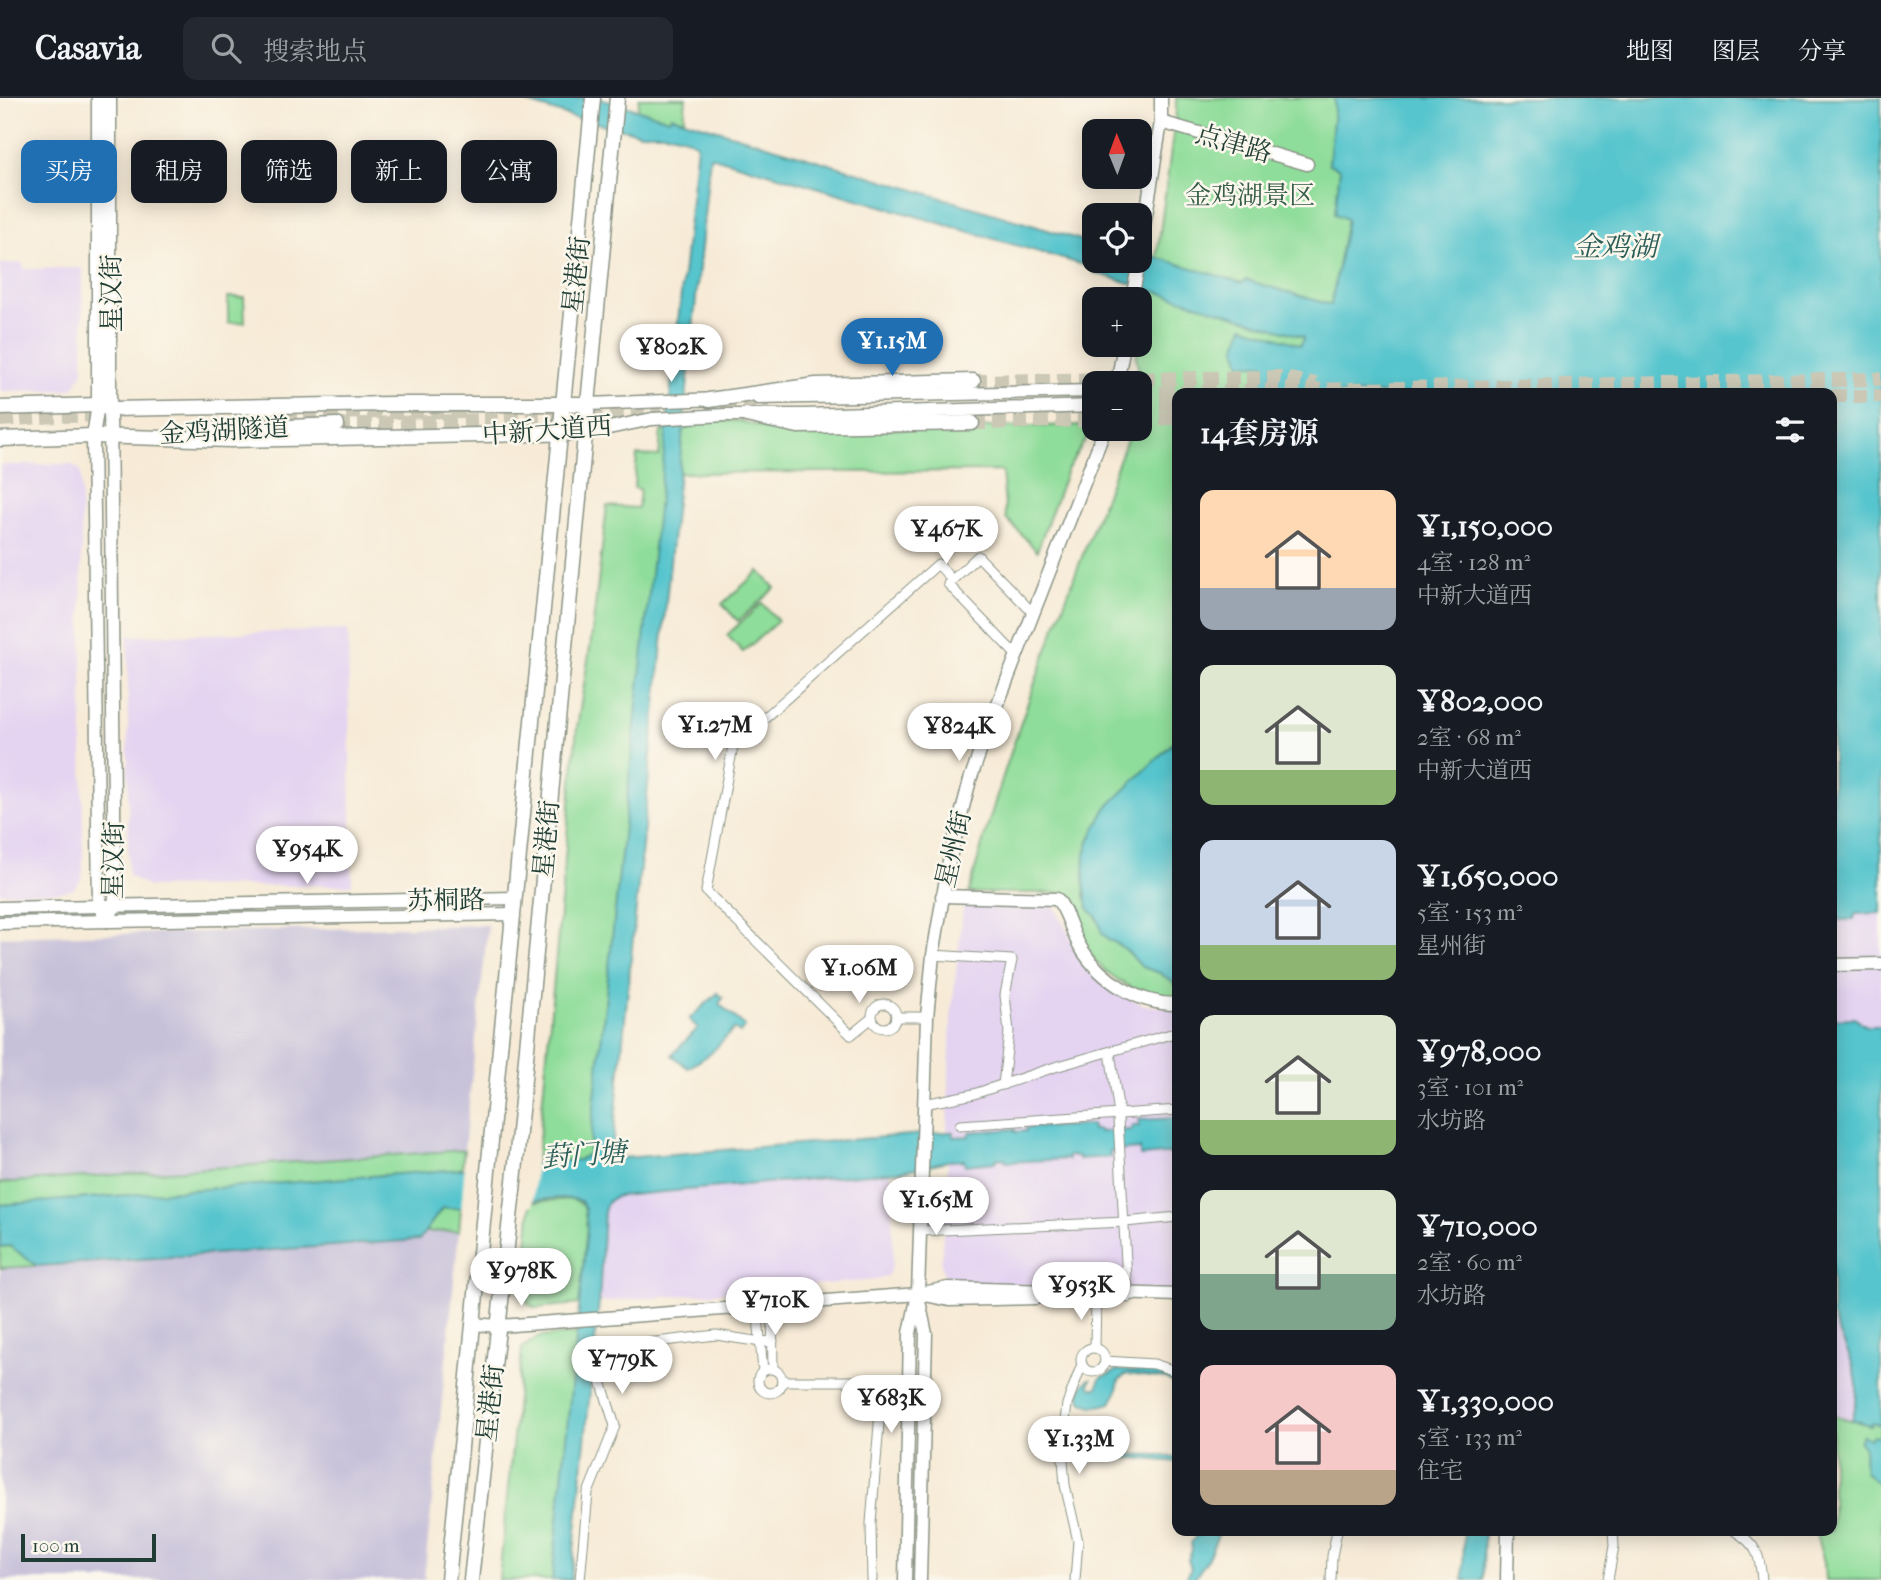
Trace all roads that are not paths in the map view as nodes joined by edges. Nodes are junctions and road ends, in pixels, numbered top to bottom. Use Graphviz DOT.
graph roads {
  1 [pos="98,98"];
  2 [pos="110,98"];
  3 [pos="593,98"];
  4 [pos="617,98"];
  5 [pos="1161,98"];
  6 [pos="1161,122"];
  7 [pos="1307,164"];
  8 [pos="1148,203"];
  9 [pos="973,381"];
  10 [pos="1082,391"];
  11 [pos="709,400"];
  12 [pos="564,404"];
  13 [pos="588,404"];
  14 [pos="104,407"];
  15 [pos="1082,407"];
  16 [pos="0,408"];
  17 [pos="746,415"];
  18 [pos="972,423"];
  19 [pos="337,425"];
  20 [pos="560,433"];
  21 [pos="585,433"];
  22 [pos="93,436"];
  23 [pos="111,437"];
  24 [pos="0,439"];
  25 [pos="1100,441"];
  26 [pos="952,580"];
  27 [pos="1033,613"];
  28 [pos="1017,656"];
  29 [pos="97,710"];
  30 [pos="113,710"];
  31 [pos="942,896"];
  32 [pos="515,898"];
  33 [pos="488,899"];
  34 [pos="264,904"];
  35 [pos="99,906"];
  36 [pos="115,906"];
  37 [pos="0,908"];
  38 [pos="513,914"];
  39 [pos="488,915"];
  40 [pos="264,918"];
  41 [pos="107,921"];
  42 [pos="0,923"];
  43 [pos="933,955"];
  44 [pos="1881,964"];
  45 [pos="1837,965"];
  46 [pos="1172,1004"];
  47 [pos="872,1017"];
  48 [pos="896,1017"];
  49 [pos="927,1017"];
  50 [pos="1172,1034"];
  51 [pos="1110,1052"];
  52 [pos="1003,1085"];
  53 [pos="924,1104"];
  54 [pos="1172,1111"];
  55 [pos="1119,1117"];
  56 [pos="960,1125"];
  57 [pos="1172,1218"];
  58 [pos="1125,1222"];
  59 [pos="920,1231"];
  60 [pos="918,1294"];
  61 [pos="1128,1295"];
  62 [pos="1172,1295"];
  63 [pos="1096,1297"];
  64 [pos="1172,1302"];
  65 [pos="772,1304"];
  66 [pos="757,1306"];
  67 [pos="473,1324"];
  68 [pos="499,1326"];
  69 [pos="773,1341"];
  70 [pos="761,1342"];
  71 [pos="1095,1348"];
  72 [pos="1105,1361"];
  73 [pos="1082,1364"];
  74 [pos="773,1369"];
  75 [pos="1172,1370"];
  76 [pos="763,1371"];
  77 [pos="782,1381"];
  78 [pos="1336,1536"];
  79 [pos="1508,1536"];
  80 [pos="1613,1536"];
  81 [pos="1742,1536"];
  82 [pos="448,1580"];
  83 [pos="471,1580"];
  84 [pos="580,1580"];
  85 [pos="872,1580"];
  86 [pos="905,1580"];
  87 [pos="920,1580"];
  88 [pos="1074,1580"];
  89 [pos="1331,1580"];
  90 [pos="1507,1580"];
  91 [pos="1608,1580"];
  92 [pos="1762,1580"];
  1 -- 14 [label="street, 星汉街"];
  2 -- 14 [label="street, 星汉街"];
  3 -- 12 [label="main road, 星港街"];
  4 -- 13 [label="main road, 星港街"];
  5 -- 6 [label="street"];
  6 -- 7 [label="street, 点津路"];
  6 -- 8 [label="street"];
  9 -- 11 [label="main road"];
  10 -- 11 [label="street, 中新大道西"];
  11 -- 13 [label="street, 中新大道西"];
  12 -- 13 [label="main road, 中新大道西"];
  12 -- 14 [label="main road, 中新大道西"];
  12 -- 20 [label="main road, 星港街"];
  13 -- 21 [label="main road, 星港街"];
  14 -- 16 [label="main road, 中新大道西"];
  14 -- 22 [label="street, 星汉街"];
  14 -- 23 [label="street, 星汉街"];
  15 -- 17 [label="street, 中新大道西"];
  17 -- 18 [label="main road"];
  17 -- 21 [label="street, 中新大道西"];
  19 -- 23 [label="main road, 金鸡湖隧道"];
  20 -- 21 [label="main road, 中新大道西"];
  20 -- 23 [label="main road, 中新大道西"];
  20 -- 32 [label="main road, 星港街"];
  21 -- 68 [label="main road, 星港街"];
  22 -- 23 [label="main road, 中新大道西"];
  22 -- 24 [label="main road, 中新大道西"];
  22 -- 29 [label="street, 星汉街"];
  23 -- 30 [label="street, 星汉街"];
  25 -- 27 [label="street, 星州街"];
  26 -- 27 [label="street"];
  26 -- 28 [label="street"];
  26 -- 47 [label="street"];
  27 -- 28 [label="street, 星州街"];
  28 -- 31 [label="street, 星州街"];
  29 -- 30 [label="street"];
  29 -- 35 [label="street, 星汉街"];
  30 -- 36 [label="street, 星汉街"];
  31 -- 43 [label="street, 星州街"];
  31 -- 46 [label="street"];
  32 -- 33 [label="street, 苏桐路"];
  32 -- 38 [label="main road, 星港街"];
  33 -- 34 [label="street, 苏桐路"];
  33 -- 39 [label="street"];
  34 -- 36 [label="street, 苏桐路"];
  34 -- 40 [label="street"];
  35 -- 36 [label="street, 苏桐路"];
  35 -- 37 [label="street, 苏桐路"];
  35 -- 41 [label="street, 星汉街"];
  36 -- 41 [label="street, 星汉街"];
  38 -- 39 [label="street, 苏桐路"];
  38 -- 67 [label="main road, 星港街"];
  39 -- 40 [label="street, 苏桐路"];
  40 -- 41 [label="street, 苏桐路"];
  41 -- 42 [label="street, 苏桐路"];
  43 -- 49 [label="street, 星州街"];
  43 -- 52 [label="street"];
  44 -- 45 [label="street"];
  47 -- 48 [label="street"];
  47 -- 48 [label="street"];
  48 -- 49 [label="street"];
  49 -- 53 [label="street, 星州街"];
  50 -- 51 [label="street"];
  51 -- 52 [label="street"];
  51 -- 55 [label="street"];
  52 -- 53 [label="street"];
  53 -- 59 [label="street, 星州街"];
  54 -- 55 [label="street"];
  55 -- 56 [label="street"];
  55 -- 58 [label="street"];
  57 -- 58 [label="street"];
  58 -- 59 [label="street"];
  58 -- 61 [label="street"];
  59 -- 60 [label="street, 星州街"];
  60 -- 61 [label="street"];
  60 -- 63 [label="street"];
  60 -- 65 [label="street"];
  60 -- 86 [label="street, 星州街"];
  60 -- 87 [label="street, 星州街"];
  61 -- 62 [label="street"];
  61 -- 63 [label="street"];
  61 -- 64 [label="street"];
  63 -- 71 [label="street"];
  65 -- 66 [label="street"];
  65 -- 69 [label="street"];
  66 -- 68 [label="street"];
  66 -- 70 [label="street"];
  67 -- 68 [label="street"];
  67 -- 82 [label="main road, 星港街"];
  68 -- 83 [label="main road, 星港街"];
  69 -- 70 [label="street"];
  69 -- 74 [label="street"];
  70 -- 76 [label="street"];
  70 -- 84 [label="street"];
  71 -- 72 [label="street"];
  71 -- 73 [label="street"];
  72 -- 73 [label="street"];
  72 -- 75 [label="street"];
  73 -- 88 [label="street"];
  74 -- 76 [label="street"];
  74 -- 77 [label="street"];
  76 -- 77 [label="street"];
  77 -- 85 [label="street"];
  78 -- 89 [label="street"];
  79 -- 90 [label="street"];
  80 -- 91 [label="street"];
  81 -- 92 [label="street"];
}
